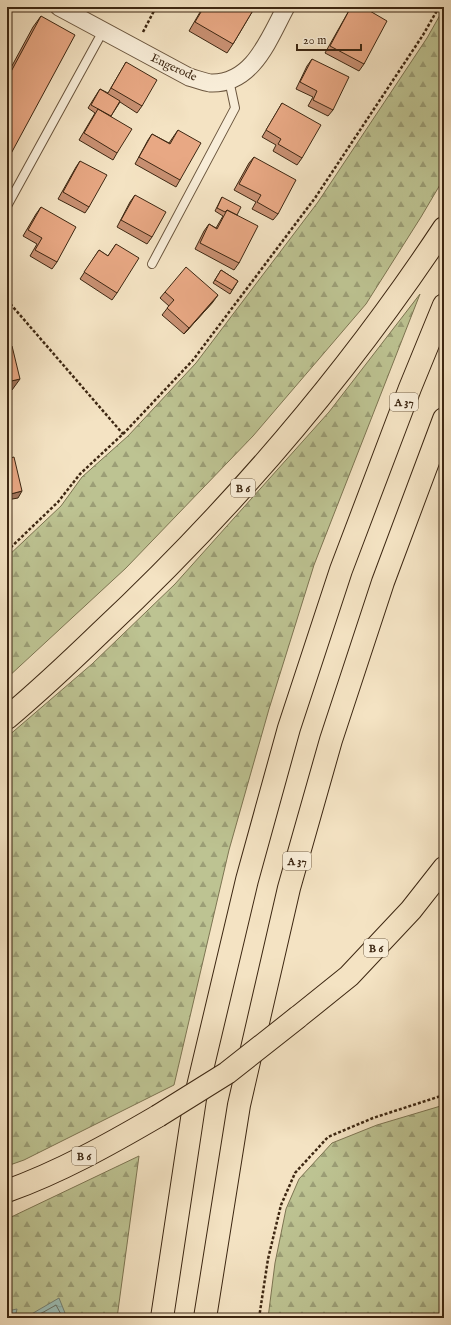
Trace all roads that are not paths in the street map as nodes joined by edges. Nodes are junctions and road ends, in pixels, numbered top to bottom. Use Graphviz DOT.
graph roads {
  1 [pos="59,7"];
  2 [pos="286,7"];
  3 [pos="103,31"];
  4 [pos="229,80"];
  5 [pos="7,206"];
  6 [pos="444,228"];
  7 [pos="152,264"];
  8 [pos="444,305"];
  9 [pos="444,419"];
  10 [pos="7,718"];
  11 [pos="444,868"];
  12 [pos="7,1191"];
  13 [pos="162,1318"];
  14 [pos="204,1318"];
  1 -- 3 [label="street, Engerode"];
  2 -- 4 [label="street, Engerode"];
  3 -- 4 [label="street, Engerode"];
  3 -- 5 [label="lane"];
  4 -- 7 [label="lane"];
  6 -- 10 [label="highway, B 6"];
  8 -- 13 [label="highway, A 37"];
  9 -- 14 [label="highway, A 37"];
  11 -- 12 [label="highway, B 6, bridge"];
}
